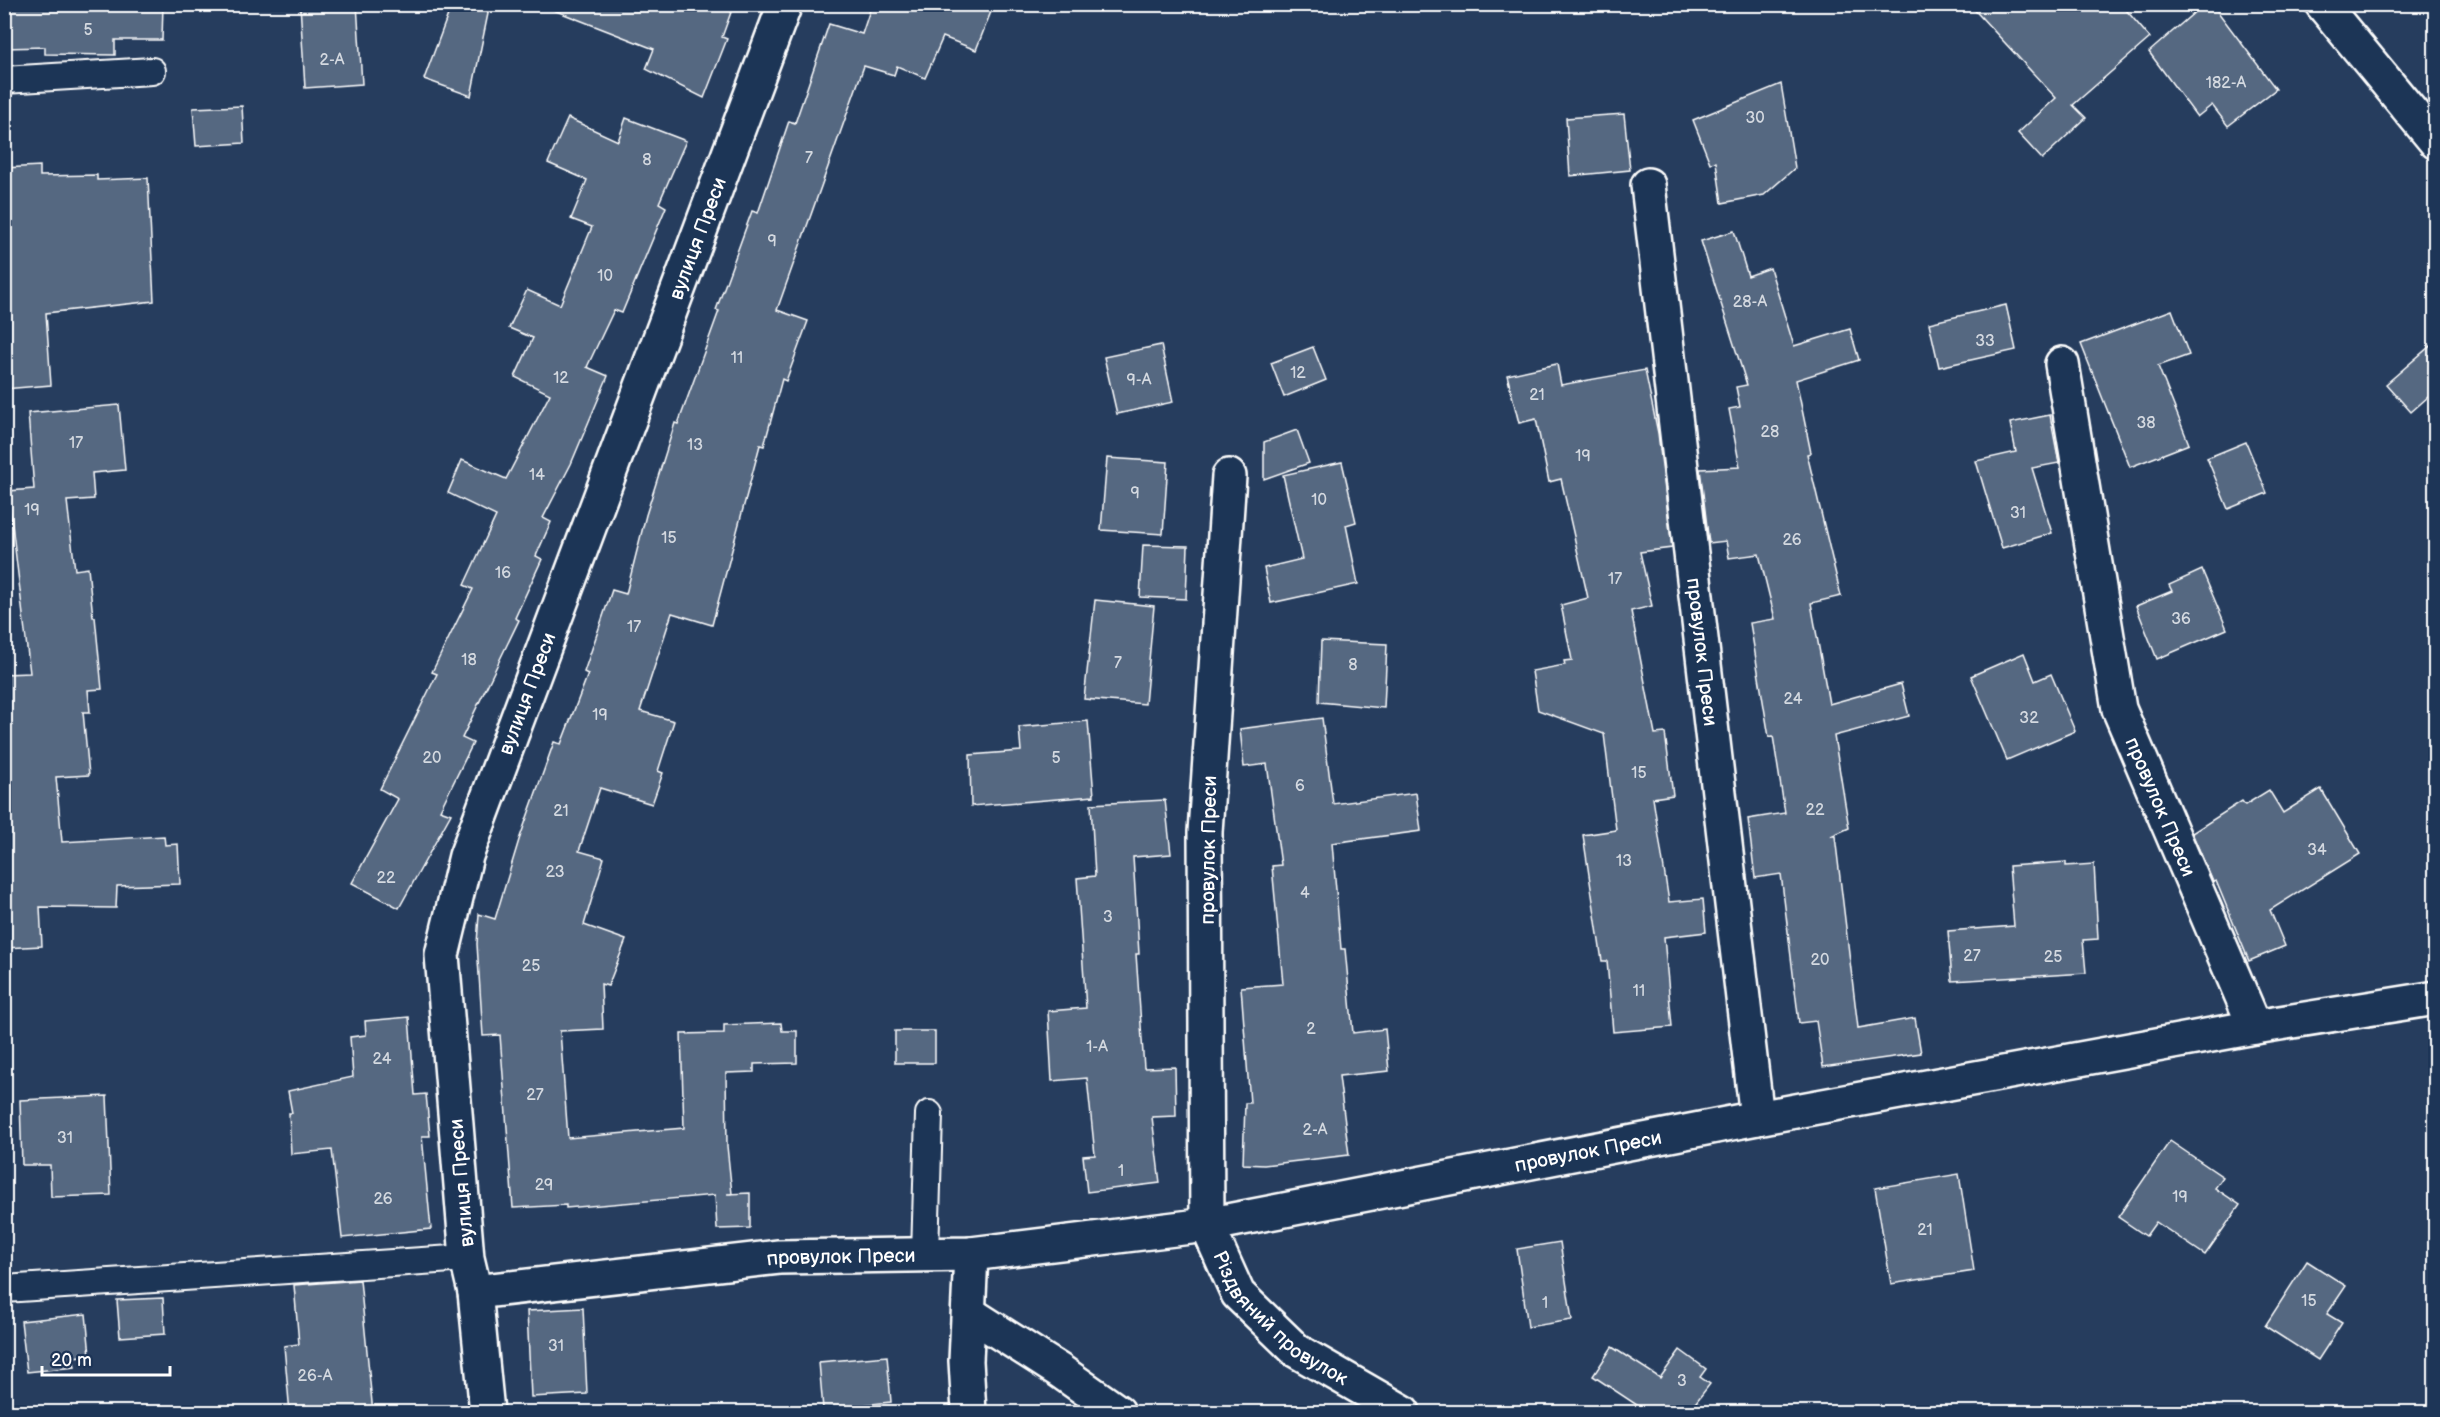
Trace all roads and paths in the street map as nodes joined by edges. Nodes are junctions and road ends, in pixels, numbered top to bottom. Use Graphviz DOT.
graph roads {
  1 [pos="785,4"];
  2 [pos="2322,4"];
  3 [pos="152,71"];
  4 [pos="4,80"];
  5 [pos="2436,142"];
  6 [pos="1648,185"];
  7 [pos="2062,364"];
  8 [pos="1228,476"];
  9 [pos="2436,998"];
  10 [pos="2255,1027"];
  11 [pos="929,1114"];
  12 [pos="1757,1118"];
  13 [pos="1207,1224"];
  14 [pos="971,1254"];
  15 [pos="925,1255"];
  16 [pos="467,1258"];
  17 [pos="4,1289"];
  18 [pos="475,1292"];
  19 [pos="969,1313"];
  20 [pos="487,1413"];
  21 [pos="969,1413"];
  22 [pos="1118,1413"];
  23 [pos="1402,1413"];
  1 -- 16 [label="street, вулиця Преси"];
  2 -- 5 [label="street"];
  3 -- 4 [label="lane"];
  6 -- 12 [label="street, провулок Преси"];
  7 -- 10 [label="street, провулок Преси"];
  8 -- 13 [label="street, провулок Преси"];
  9 -- 10 [label="street, провулок Преси"];
  10 -- 12 [label="street, провулок Преси"];
  11 -- 15 [label="lane"];
  12 -- 13 [label="street, провулок Преси"];
  13 -- 14 [label="street, провулок Преси"];
  13 -- 23 [label="street, Різдвяний провулок"];
  14 -- 15 [label="street, провулок Преси"];
  14 -- 19 [label="street"];
  15 -- 18 [label="street, провулок Преси"];
  16 -- 17 [label="lane"];
  16 -- 18 [label="street, вулиця Преси"];
  18 -- 20 [label="street, вулиця Преси"];
  19 -- 21 [label="street"];
  19 -- 22 [label="street"];
}
